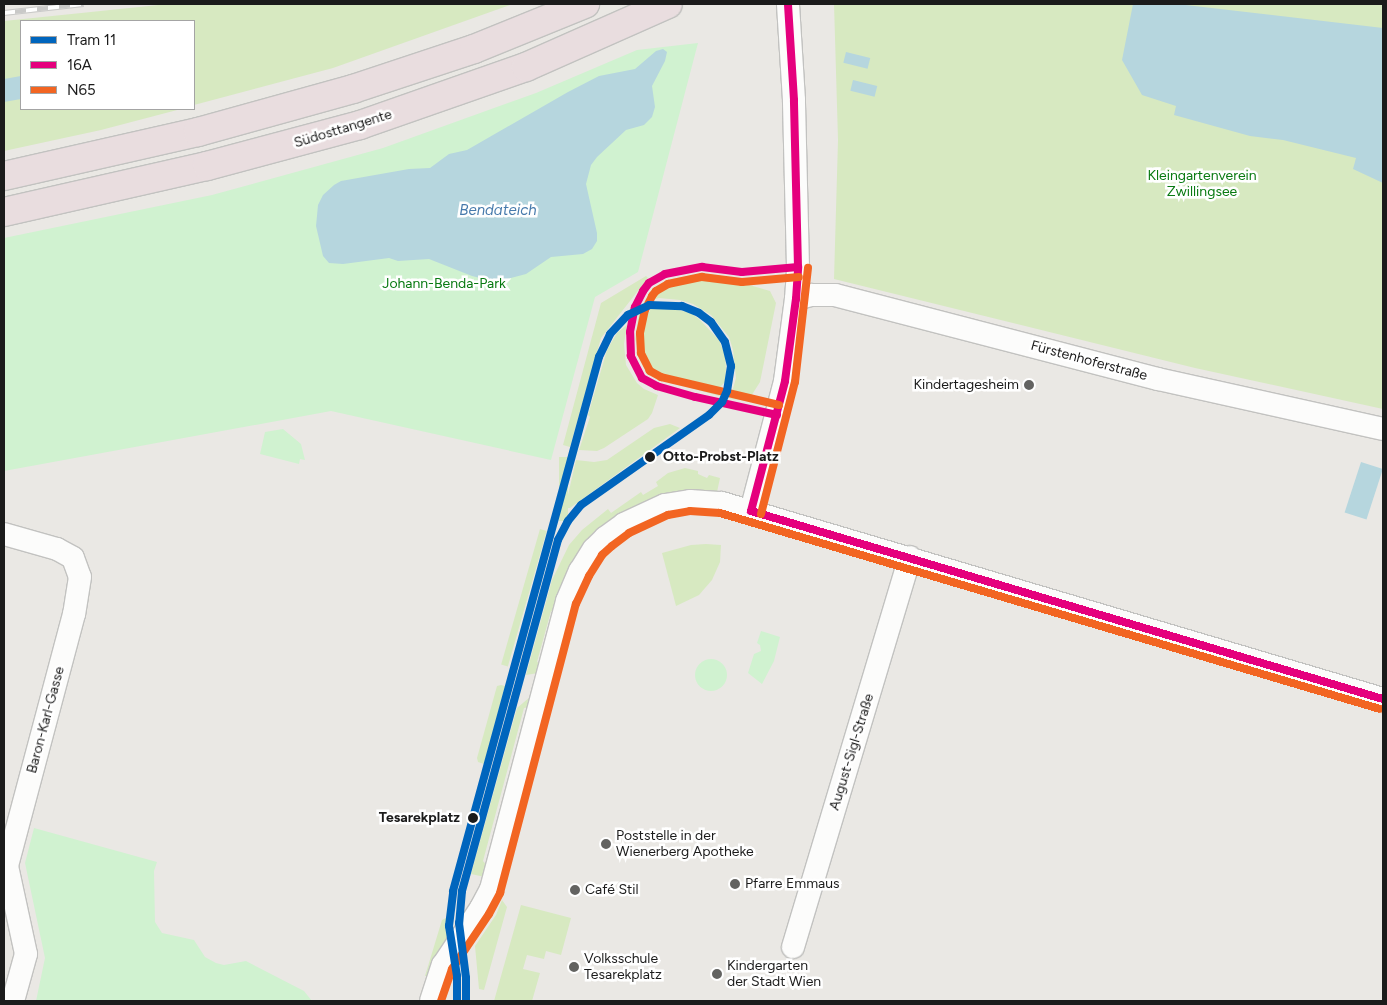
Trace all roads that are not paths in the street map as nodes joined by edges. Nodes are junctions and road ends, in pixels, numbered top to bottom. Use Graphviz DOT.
graph roads {
  1 [pos="585,4"];
  2 [pos="668,4"];
  3 [pos="788,4"];
  4 [pos="4,176"];
  5 [pos="4,212"];
  6 [pos="796,299"];
  7 [pos="1383,429"];
  8 [pos="750,511"];
  9 [pos="4,534"];
  10 [pos="910,557"];
  11 [pos="1383,699"];
  12 [pos="793,947"];
  13 [pos="13,1001"];
  14 [pos="431,1001"];
  1 -- 4 [label="highway"];
  2 -- 5 [label="highway, Südosttangente"];
  3 -- 6 [label="street"];
  6 -- 7 [label="street, Fürstenhoferstraße"];
  6 -- 8 [label="street"];
  8 -- 10 [label="street"];
  8 -- 14 [label="street"];
  9 -- 13 [label="street, Baron-Karl-Gasse"];
  10 -- 11 [label="street"];
  10 -- 12 [label="street, August-Sigl-Straße"];
}
